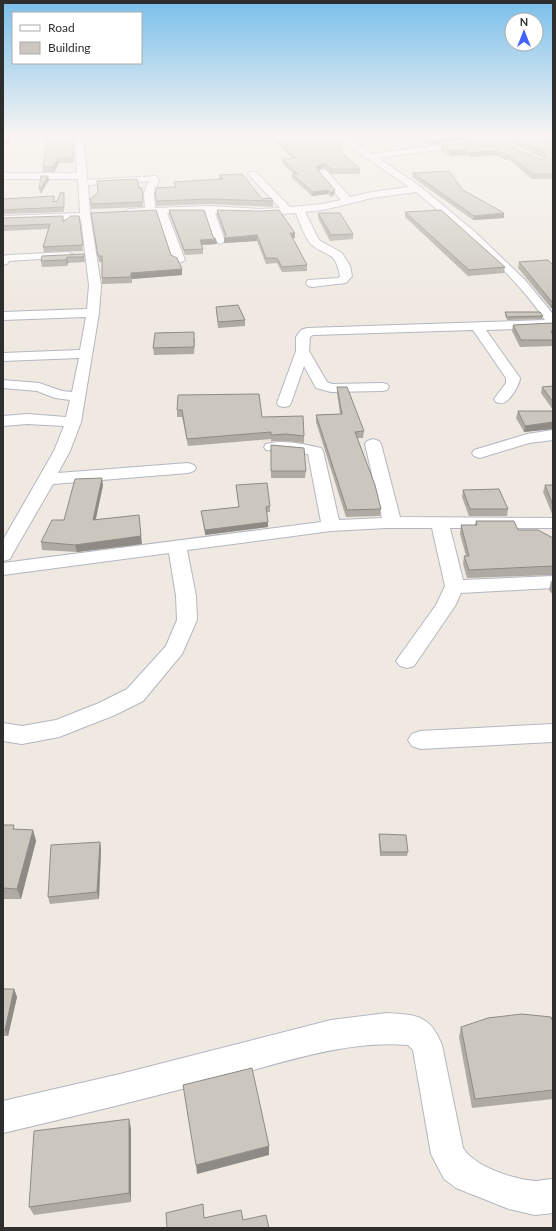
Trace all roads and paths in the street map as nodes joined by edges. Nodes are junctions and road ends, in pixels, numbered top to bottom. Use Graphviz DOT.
graph roads {
  1 [pos="84,191"];
  2 [pos="150,191"];
  3 [pos="272,191"];
  4 [pos="340,191"];
  5 [pos="399,191"];
  6 [pos="421,191"];
  7 [pos="347,200"];
  8 [pos="209,209"];
  9 [pos="161,210"];
  10 [pos="150,211"];
  11 [pos="294,211"];
  12 [pos="121,212"];
  13 [pos="87,214"];
  14 [pos="3,219"];
  15 [pos="220,241"];
  16 [pos="90,254"];
  17 [pos="3,260"];
  18 [pos="179,260"];
  19 [pos="312,283"];
  20 [pos="93,313"];
  21 [pos="3,316"];
  22 [pos="553,323"];
  23 [pos="476,327"];
  24 [pos="302,350"];
  25 [pos="86,354"];
  26 [pos="3,357"];
  27 [pos="3,384"];
  28 [pos="382,387"];
  29 [pos="78,397"];
  30 [pos="501,399"];
  31 [pos="284,403"];
  32 [pos="3,421"];
  33 [pos="73,422"];
  34 [pos="553,435"];
  35 [pos="373,444"];
  36 [pos="272,447"];
  37 [pos="480,453"];
  38 [pos="188,468"];
  39 [pos="47,479"];
  40 [pos="392,522"];
  41 [pos="440,523"];
  42 [pos="553,523"];
  43 [pos="331,526"];
  44 [pos="177,547"];
  45 [pos="3,555"];
  46 [pos="3,569"];
  47 [pos="553,582"];
  48 [pos="455,587"];
  49 [pos="407,661"];
  50 [pos="3,732"];
  51 [pos="553,733"];
  52 [pos="420,740"];
  53 [pos="3,1117"];
  54 [pos="553,1196"];
  1 -- 13 [label="street"];
  2 -- 10 [label="street"];
  3 -- 11 [label="street"];
  4 -- 7 [label="street"];
  5 -- 7 [label="street"];
  6 -- 22 [label="street"];
  7 -- 11 [label="street"];
  8 -- 9 [label="street"];
  8 -- 11 [label="street"];
  8 -- 15 [label="street"];
  9 -- 10 [label="street"];
  9 -- 18 [label="street"];
  10 -- 12 [label="street"];
  11 -- 19 [label="street"];
  13 -- 14 [label="street"];
  13 -- 16 [label="street"];
  16 -- 17 [label="street"];
  16 -- 20 [label="street"];
  20 -- 21 [label="street"];
  20 -- 25 [label="street"];
  22 -- 23 [label="street"];
  23 -- 24 [label="street"];
  23 -- 30 [label="street"];
  24 -- 28 [label="street"];
  24 -- 31 [label="street"];
  25 -- 26 [label="street"];
  25 -- 29 [label="street"];
  27 -- 29 [label="street"];
  29 -- 33 [label="street"];
  32 -- 33 [label="street"];
  33 -- 39 [label="street"];
  34 -- 37 [label="street"];
  35 -- 40 [label="street"];
  36 -- 43 [label="street"];
  38 -- 39 [label="street"];
  39 -- 45 [label="street"];
  40 -- 41 [label="street"];
  40 -- 43 [label="street"];
  41 -- 42 [label="street"];
  41 -- 48 [label="street"];
  43 -- 44 [label="street"];
  44 -- 46 [label="street"];
  44 -- 50 [label="street"];
  47 -- 48 [label="street"];
  48 -- 49 [label="street"];
  51 -- 52 [label="street"];
  53 -- 54 [label="street"];
}
